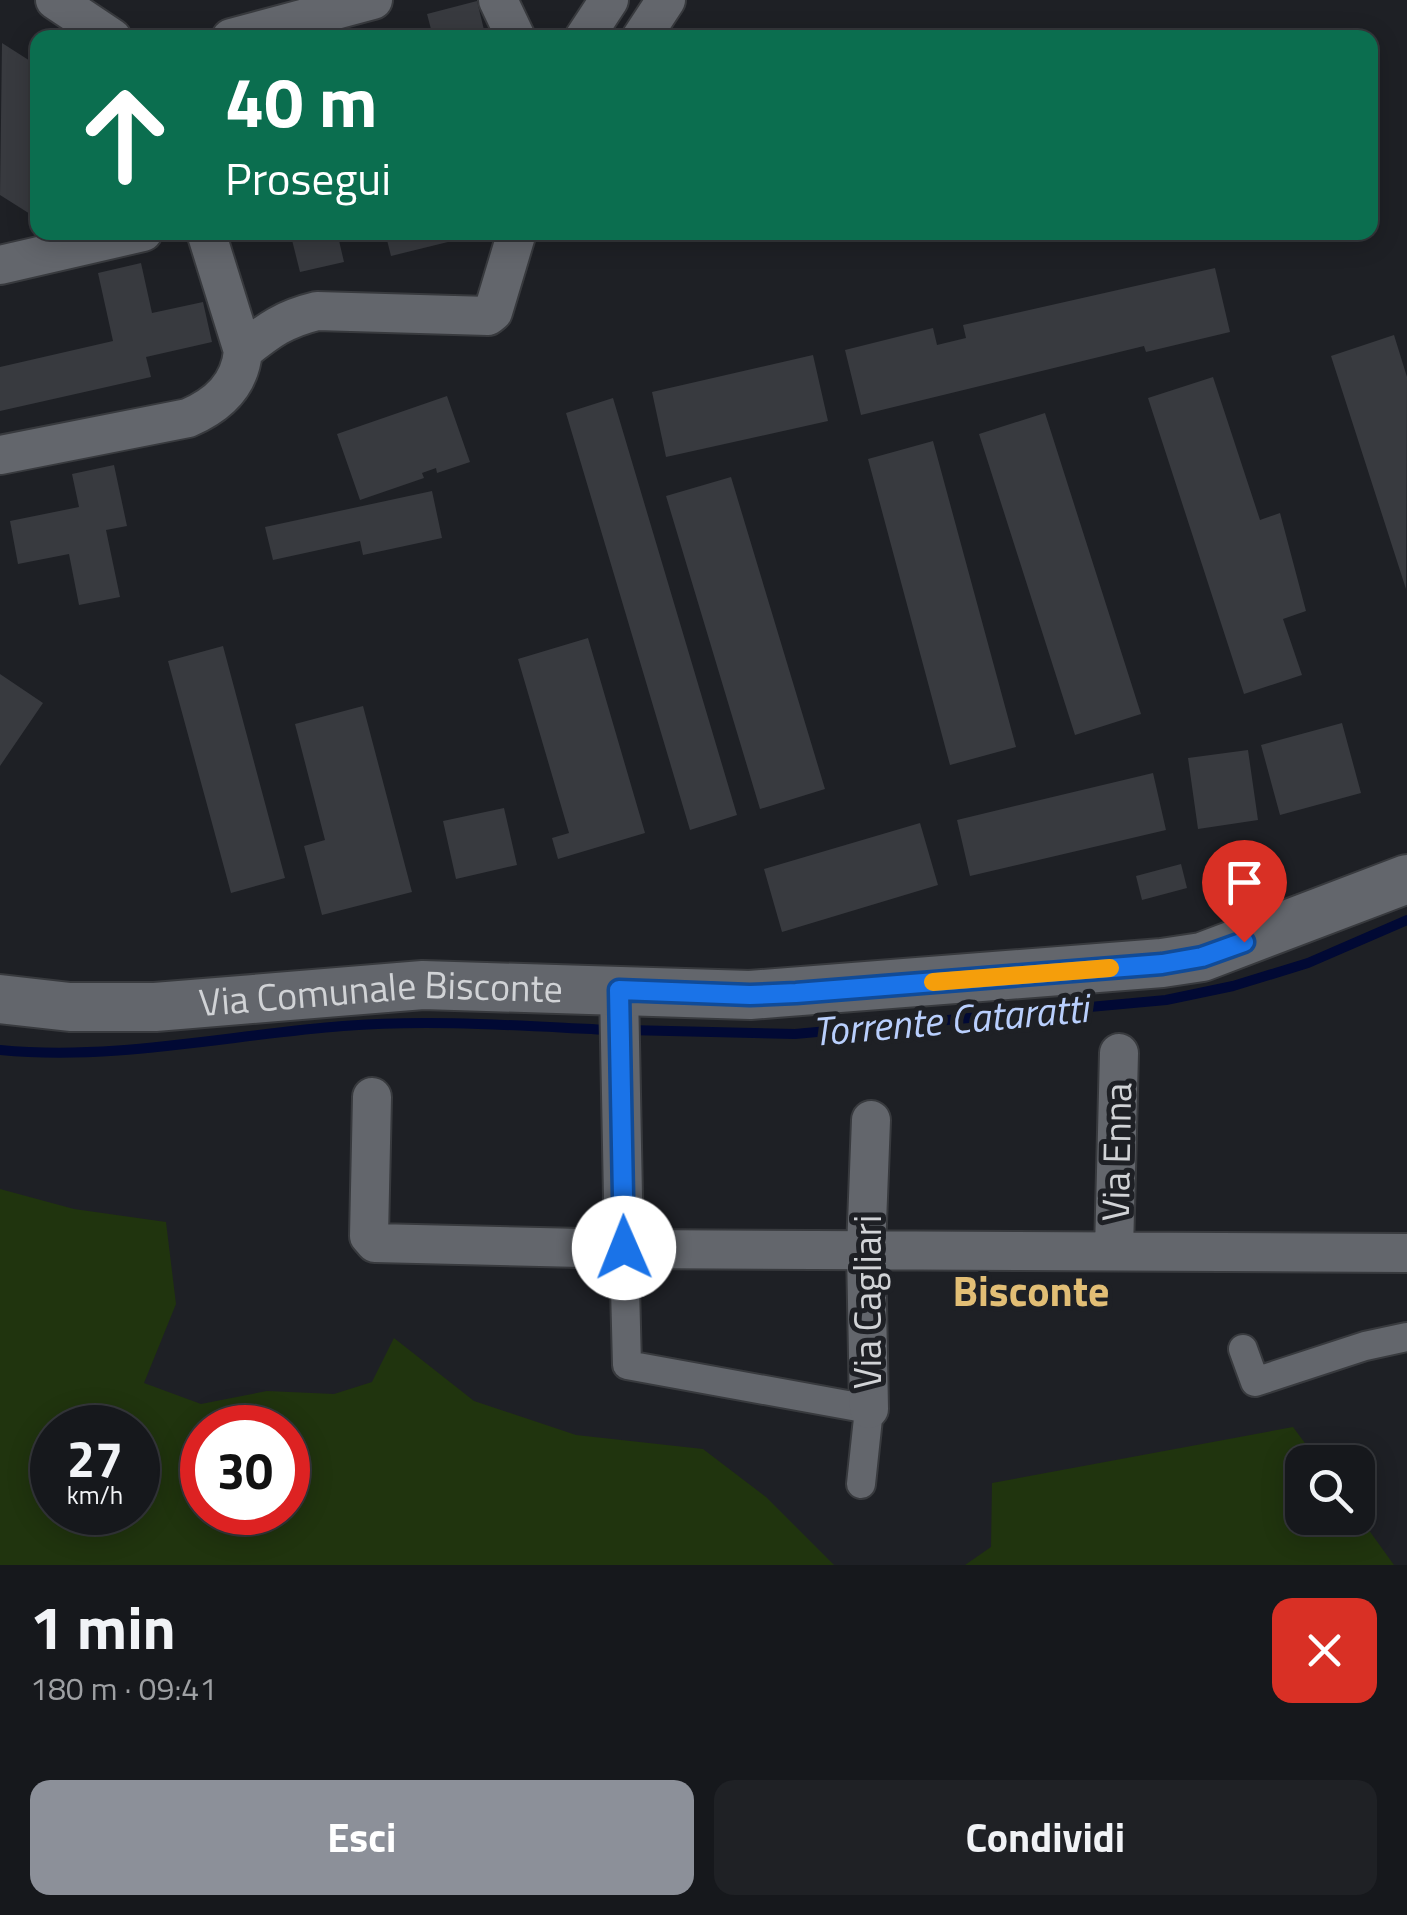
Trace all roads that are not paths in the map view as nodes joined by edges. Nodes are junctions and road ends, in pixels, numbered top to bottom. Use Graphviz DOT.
graph roads {
  1 [pos="55,0"];
  2 [pos="231,0"];
  3 [pos="373,0"];
  4 [pos="498,0"];
  5 [pos="608,0"];
  6 [pos="666,0"];
  7 [pos="100,30"];
  8 [pos="232,30"];
  9 [pos="259,30"];
  10 [pos="512,30"];
  11 [pos="589,30"];
  12 [pos="646,30"];
  13 [pos="100,240"];
  14 [pos="208,240"];
  15 [pos="515,240"];
  16 [pos="4,258"];
  17 [pos="243,352"];
  18 [pos="0,455"];
  19 [pos="1407,879"];
  20 [pos="0,999"];
  21 [pos="619,1002"];
  22 [pos="1119,1053"];
  23 [pos="372,1097"];
  24 [pos="871,1120"];
  25 [pos="624,1248"];
  26 [pos="866,1249"];
  27 [pos="1114,1250"];
  28 [pos="1407,1253"];
  29 [pos="1407,1337"];
  30 [pos="1242,1349"];
  31 [pos="868,1409"];
  32 [pos="861,1484"];
  1 -- 7 [label="street"];
  2 -- 8 [label="street"];
  3 -- 9 [label="street"];
  4 -- 10 [label="street"];
  5 -- 11 [label="street"];
  6 -- 12 [label="street"];
  13 -- 16 [label="street"];
  14 -- 17 [label="street"];
  15 -- 17 [label="street"];
  17 -- 18 [label="street"];
  19 -- 21 [label="street, Via Comunale Bisconte"];
  20 -- 21 [label="street, Via Comunale Bisconte"];
  21 -- 25 [label="street"];
  22 -- 27 [label="street, Via Enna"];
  23 -- 25 [label="street"];
  24 -- 26 [label="street, Via Cagliari"];
  25 -- 26 [label="street"];
  25 -- 31 [label="street"];
  26 -- 27 [label="street"];
  26 -- 31 [label="street, Via Cagliari"];
  27 -- 28 [label="street"];
  29 -- 30 [label="street"];
  31 -- 32 [label="street, Via Cagliari"];
}
